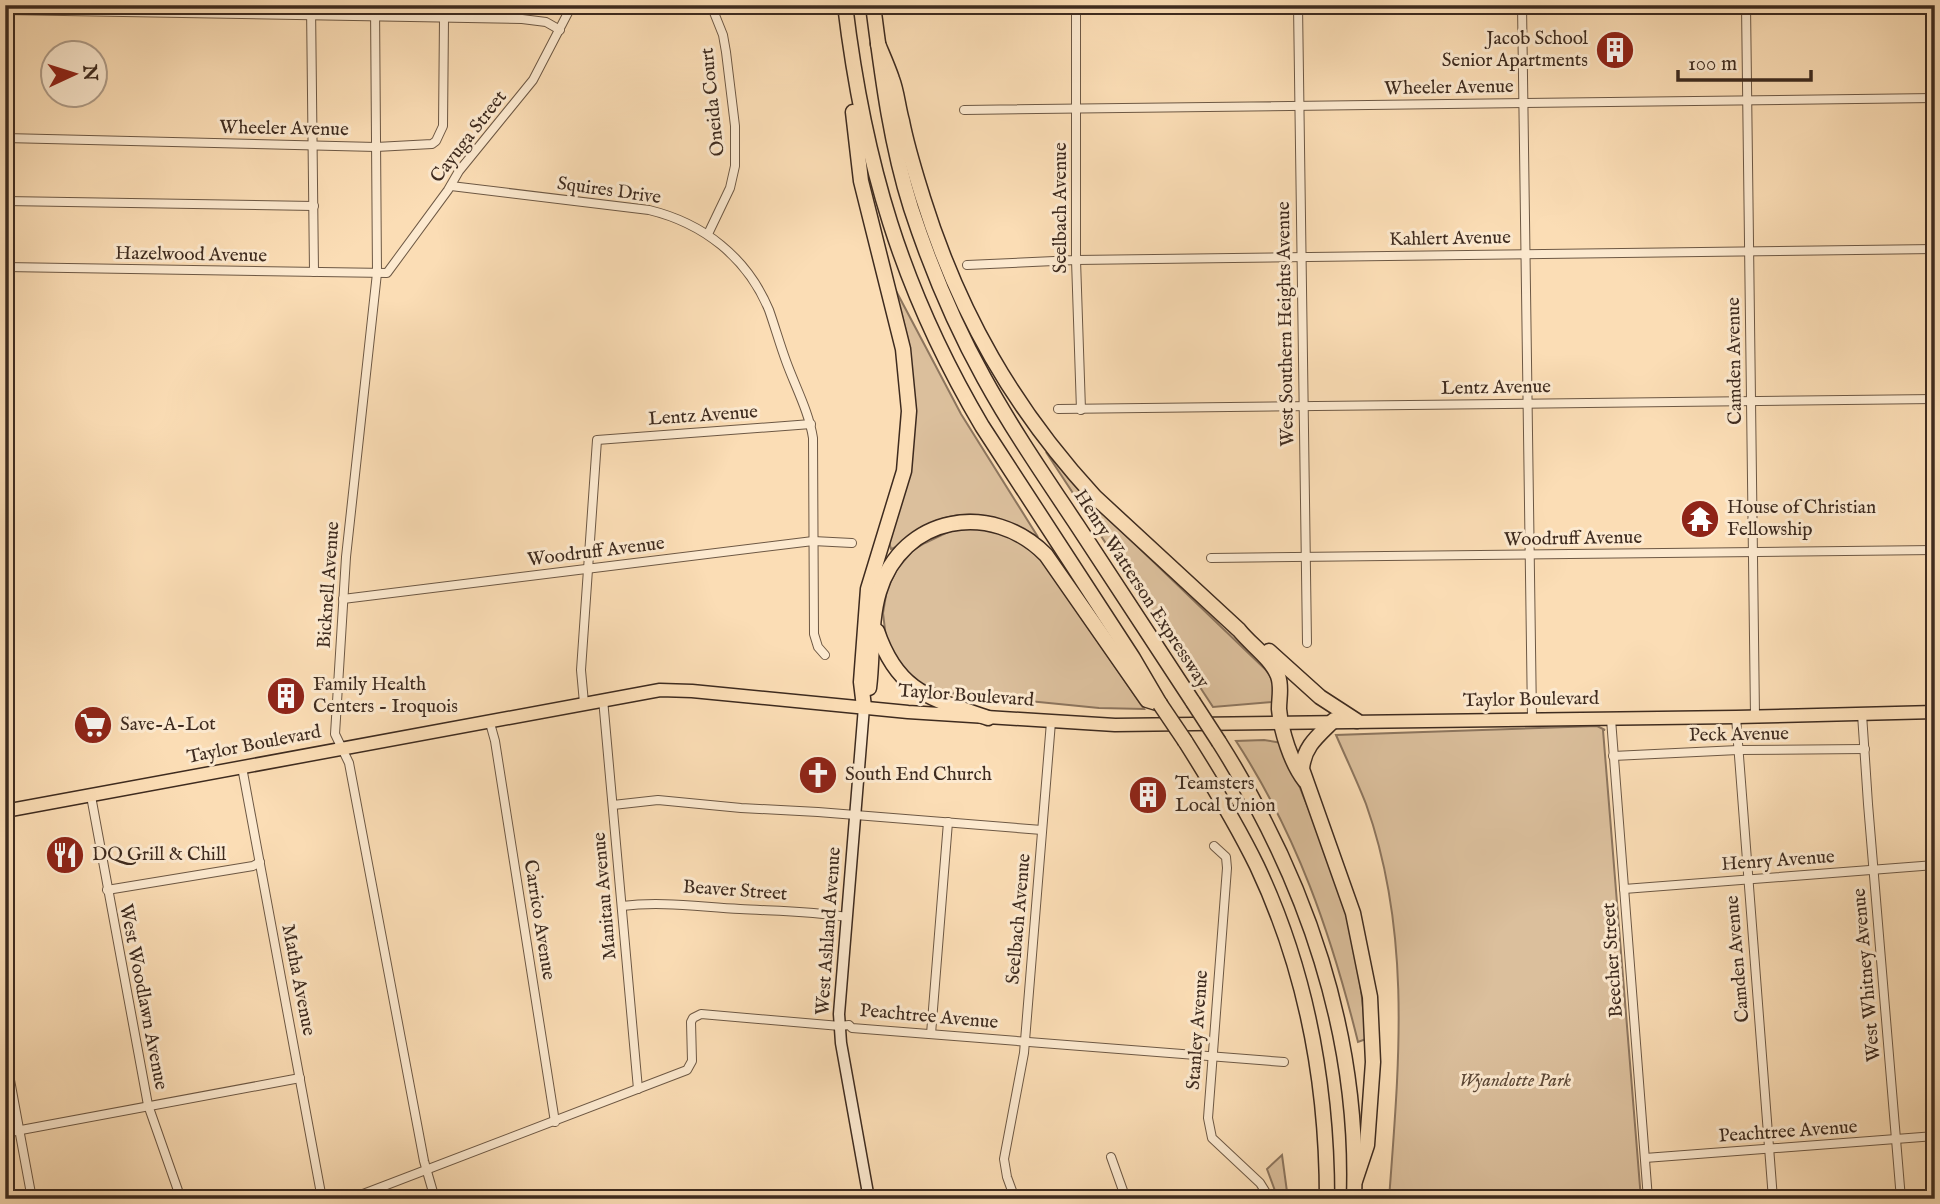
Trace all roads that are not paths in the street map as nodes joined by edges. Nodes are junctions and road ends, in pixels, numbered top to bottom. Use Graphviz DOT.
graph roads {
  1 [pos="312,5"];
  2 [pos="375,5"];
  3 [pos="440,5"];
  4 [pos="572,5"];
  5 [pos="711,5"];
  6 [pos="845,5"];
  7 [pos="873,5"];
  8 [pos="1076,5"];
  9 [pos="1298,5"];
  10 [pos="1522,5"];
  11 [pos="1746,5"];
  12 [pos="5,10"];
  13 [pos="312,16"];
  14 [pos="375,18"];
  15 [pos="442,18"];
  16 [pos="559,30"];
  17 [pos="878,44"];
  18 [pos="853,71"];
  19 [pos="1935,97"];
  20 [pos="1748,100"];
  21 [pos="1524,103"];
  22 [pos="1299,106"];
  23 [pos="1077,109"];
  24 [pos="964,110"];
  25 [pos="5,138"];
  26 [pos="313,145"];
  27 [pos="376,147"];
  28 [pos="451,186"];
  29 [pos="5,201"];
  30 [pos="314,206"];
  31 [pos="708,234"];
  32 [pos="1935,249"];
  33 [pos="1749,250"];
  34 [pos="1526,254"];
  35 [pos="1302,257"];
  36 [pos="1076,260"];
  37 [pos="967,265"];
  38 [pos="5,267"];
  39 [pos="314,272"];
  40 [pos="377,273"];
  41 [pos="1935,399"];
  42 [pos="1528,402"];
  43 [pos="1751,402"];
  44 [pos="1303,408"];
  45 [pos="1058,409"];
  46 [pos="1081,410"];
  47 [pos="811,424"];
  48 [pos="813,541"];
  49 [pos="852,543"];
  50 [pos="1935,550"];
  51 [pos="1753,553"];
  52 [pos="1529,556"];
  53 [pos="1211,558"];
  54 [pos="1305,558"];
  55 [pos="588,569"];
  56 [pos="343,599"];
  57 [pos="874,625"];
  58 [pos="1239,630"];
  59 [pos="1307,643"];
  60 [pos="825,655"];
  61 [pos="603,699"];
  62 [pos="584,703"];
  63 [pos="1160,704"];
  64 [pos="864,707"];
  65 [pos="1935,712"];
  66 [pos="1863,714"];
  67 [pos="1755,716"];
  68 [pos="1735,717"];
  69 [pos="988,718"];
  70 [pos="1532,718"];
  71 [pos="1611,719"];
  72 [pos="1334,720"];
  73 [pos="1280,721"];
  74 [pos="1357,721"];
  75 [pos="1051,722"];
  76 [pos="489,723"];
  77 [pos="342,748"];
  78 [pos="1865,749"];
  79 [pos="1738,750"];
  80 [pos="1613,755"];
  81 [pos="242,767"];
  82 [pos="1305,781"];
  83 [pos="90,796"];
  84 [pos="613,805"];
  85 [pos="5,811"];
  86 [pos="856,815"];
  87 [pos="948,822"];
  88 [pos="1042,830"];
  89 [pos="1214,846"];
  90 [pos="260,862"];
  91 [pos="1935,864"];
  92 [pos="1874,870"];
  93 [pos="1748,880"];
  94 [pos="1623,889"];
  95 [pos="107,890"];
  96 [pos="622,906"];
  97 [pos="847,917"];
  98 [pos="839,1026"];
  99 [pos="931,1034"];
  100 [pos="1025,1042"];
  101 [pos="5,1053"];
  102 [pos="1212,1056"];
  103 [pos="1284,1062"];
  104 [pos="300,1078"];
  105 [pos="638,1090"];
  106 [pos="148,1105"];
  107 [pos="555,1122"];
  108 [pos="20,1130"];
  109 [pos="5,1133"];
  110 [pos="1935,1136"];
  111 [pos="1896,1139"];
  112 [pos="1769,1149"];
  113 [pos="1111,1157"];
  114 [pos="1645,1158"];
  115 [pos="426,1170"];
  116 [pos="1354,1181"];
  117 [pos="32,1199"];
  118 [pos="181,1199"];
  119 [pos="322,1199"];
  120 [pos="350,1199"];
  121 [pos="435,1199"];
  122 [pos="869,1199"];
  123 [pos="1015,1199"];
  124 [pos="1126,1199"];
  125 [pos="1270,1199"];
  126 [pos="1327,1199"];
  127 [pos="1354,1199"];
  128 [pos="1648,1199"];
  129 [pos="1773,1199"];
  130 [pos="1901,1199"];
  1 -- 13 [label="street"];
  2 -- 14 [label="street, Bicknell Avenue"];
  3 -- 15 [label="street, Wheeler Avenue"];
  4 -- 16 [label="street, Cayuga Street"];
  5 -- 31 [label="street, Oneida Court"];
  6 -- 18 [label="highway"];
  7 -- 17 [label="highway, Henry Watterson Expressway"];
  8 -- 23 [label="street, Seelbach Avenue"];
  9 -- 22 [label="street, West Southern Heights Avenue"];
  10 -- 21 [label="street"];
  11 -- 20 [label="street, Camden Avenue"];
  12 -- 13 [label="street"];
  13 -- 14 [label="street"];
  13 -- 26 [label="street"];
  14 -- 15 [label="street"];
  14 -- 27 [label="street, Bicknell Avenue"];
  15 -- 16 [label="street"];
  15 -- 27 [label="street, Wheeler Avenue"];
  16 -- 28 [label="street, Cayuga Street"];
  17 -- 58 [label="highway"];
  17 -- 116 [label="highway, Henry Watterson Expressway, bridge"];
  18 -- 63 [label="highway"];
  18 -- 64 [label="highway"];
  19 -- 20 [label="street, Wheeler Avenue"];
  20 -- 21 [label="street, Wheeler Avenue"];
  20 -- 33 [label="street, Camden Avenue"];
  21 -- 22 [label="street, Wheeler Avenue"];
  21 -- 34 [label="street"];
  22 -- 23 [label="street, Wheeler Avenue"];
  22 -- 35 [label="street, West Southern Heights Avenue"];
  23 -- 24 [label="street, Wheeler Avenue"];
  23 -- 36 [label="street, Seelbach Avenue"];
  25 -- 26 [label="street, Wheeler Avenue"];
  26 -- 27 [label="street, Wheeler Avenue"];
  26 -- 30 [label="street"];
  27 -- 40 [label="street, Bicknell Avenue"];
  28 -- 31 [label="street, Squires Drive"];
  28 -- 40 [label="street, Cayuga Street"];
  29 -- 30 [label="street"];
  30 -- 39 [label="street"];
  31 -- 47 [label="street, Squires Drive"];
  32 -- 33 [label="street, Kahlert Avenue"];
  33 -- 34 [label="street, Kahlert Avenue"];
  33 -- 43 [label="street, Camden Avenue"];
  34 -- 35 [label="street, Kahlert Avenue"];
  34 -- 42 [label="street"];
  35 -- 36 [label="street, Kahlert Avenue"];
  35 -- 44 [label="street, West Southern Heights Avenue"];
  36 -- 37 [label="street, Kahlert Avenue"];
  36 -- 46 [label="street, Seelbach Avenue"];
  38 -- 39 [label="street, Hazelwood Avenue"];
  39 -- 40 [label="street, Hazelwood Avenue"];
  40 -- 56 [label="street, Bicknell Avenue"];
  41 -- 43 [label="street, Lentz Avenue"];
  42 -- 43 [label="street, Lentz Avenue"];
  42 -- 44 [label="street, Lentz Avenue"];
  42 -- 52 [label="street"];
  43 -- 51 [label="street, Camden Avenue"];
  44 -- 46 [label="street, Lentz Avenue"];
  44 -- 54 [label="street, West Southern Heights Avenue"];
  45 -- 46 [label="street, Lentz Avenue"];
  47 -- 48 [label="street"];
  47 -- 55 [label="street, Lentz Avenue"];
  48 -- 49 [label="street, Woodruff Avenue"];
  48 -- 55 [label="street, Woodruff Avenue"];
  48 -- 60 [label="street"];
  50 -- 51 [label="street, Woodruff Avenue"];
  51 -- 52 [label="street, Woodruff Avenue"];
  51 -- 67 [label="street, Camden Avenue"];
  52 -- 54 [label="street, Woodruff Avenue"];
  52 -- 70 [label="street"];
  53 -- 54 [label="street, Woodruff Avenue"];
  54 -- 59 [label="street, West Southern Heights Avenue"];
  55 -- 56 [label="street, Woodruff Avenue"];
  55 -- 62 [label="street"];
  56 -- 77 [label="street, Bicknell Avenue"];
  57 -- 63 [label="highway"];
  57 -- 64 [label="highway"];
  57 -- 69 [label="highway"];
  58 -- 73 [label="highway"];
  58 -- 74 [label="highway"];
  61 -- 62 [label="main road, Taylor Boulevard"];
  61 -- 64 [label="main road, Taylor Boulevard"];
  61 -- 84 [label="street, Manitau Avenue"];
  62 -- 76 [label="main road, Taylor Boulevard"];
  63 -- 126 [label="highway, bridge"];
  64 -- 69 [label="main road, Taylor Boulevard"];
  64 -- 86 [label="street, West Ashland Avenue"];
  65 -- 66 [label="main road, Taylor Boulevard"];
  66 -- 67 [label="main road, Taylor Boulevard"];
  66 -- 78 [label="street, West Whitney Avenue"];
  67 -- 68 [label="main road, Taylor Boulevard"];
  68 -- 71 [label="main road, Taylor Boulevard"];
  68 -- 79 [label="street, Camden Avenue"];
  69 -- 75 [label="main road, Taylor Boulevard"];
  70 -- 71 [label="main road, Taylor Boulevard"];
  70 -- 74 [label="main road, Taylor Boulevard"];
  71 -- 80 [label="street, Beecher Street"];
  72 -- 73 [label="main road, Taylor Boulevard"];
  72 -- 74 [label="main road, Taylor Boulevard"];
  72 -- 82 [label="highway"];
  73 -- 75 [label="main road, Taylor Boulevard"];
  73 -- 82 [label="highway"];
  75 -- 88 [label="street, Seelbach Avenue"];
  76 -- 77 [label="main road, Taylor Boulevard"];
  76 -- 107 [label="street, Carrico Avenue"];
  77 -- 81 [label="main road, Taylor Boulevard"];
  77 -- 115 [label="street, Bicknell Avenue"];
  78 -- 79 [label="street, Peck Avenue"];
  78 -- 92 [label="street, West Whitney Avenue"];
  79 -- 80 [label="street, Peck Avenue"];
  79 -- 93 [label="street, Camden Avenue"];
  80 -- 94 [label="street, Beecher Street"];
  81 -- 83 [label="main road, Taylor Boulevard"];
  81 -- 90 [label="street, Matha Avenue"];
  82 -- 116 [label="highway"];
  83 -- 85 [label="main road, Taylor Boulevard"];
  83 -- 95 [label="street, West Woodlawn Avenue"];
  84 -- 86 [label="street"];
  84 -- 96 [label="street, Manitau Avenue"];
  86 -- 87 [label="street"];
  86 -- 97 [label="street, West Ashland Avenue"];
  87 -- 88 [label="street"];
  87 -- 99 [label="street"];
  88 -- 100 [label="street, Seelbach Avenue"];
  89 -- 102 [label="street, Stanley Avenue"];
  90 -- 95 [label="street"];
  90 -- 104 [label="street, Matha Avenue"];
  91 -- 92 [label="street, Henry Avenue"];
  92 -- 93 [label="street, Henry Avenue"];
  92 -- 111 [label="street, West Whitney Avenue"];
  93 -- 94 [label="street, Henry Avenue"];
  93 -- 112 [label="street, Camden Avenue"];
  94 -- 114 [label="street, Beecher Street"];
  95 -- 106 [label="street, West Woodlawn Avenue"];
  96 -- 97 [label="street, Beaver Street"];
  96 -- 105 [label="street, Manitau Avenue"];
  97 -- 98 [label="street, West Ashland Avenue"];
  98 -- 99 [label="street, Peachtree Avenue"];
  98 -- 105 [label="street, Peachtree Avenue"];
  98 -- 122 [label="street, West Ashland Avenue"];
  99 -- 100 [label="street, Peachtree Avenue"];
  100 -- 102 [label="street, Peachtree Avenue"];
  100 -- 123 [label="street, Seelbach Avenue"];
  101 -- 108 [label="street"];
  102 -- 103 [label="street, Peachtree Avenue"];
  102 -- 125 [label="street, Stanley Avenue"];
  104 -- 106 [label="street"];
  104 -- 119 [label="street, Matha Avenue"];
  105 -- 107 [label="street, Peachtree Avenue"];
  106 -- 108 [label="street"];
  106 -- 118 [label="street, West Woodlawn Avenue"];
  107 -- 115 [label="street, Peachtree Avenue"];
  108 -- 109 [label="street"];
  108 -- 117 [label="street"];
  110 -- 111 [label="street, Peachtree Avenue"];
  111 -- 112 [label="street, Peachtree Avenue"];
  111 -- 130 [label="street, West Whitney Avenue"];
  112 -- 114 [label="street, Peachtree Avenue"];
  112 -- 129 [label="street, Camden Avenue"];
  113 -- 124 [label="street"];
  114 -- 128 [label="street, Beecher Street"];
  115 -- 120 [label="street, Peachtree Avenue"];
  115 -- 121 [label="street, Bicknell Avenue"];
  116 -- 127 [label="highway, Henry Watterson Expressway"];
}
